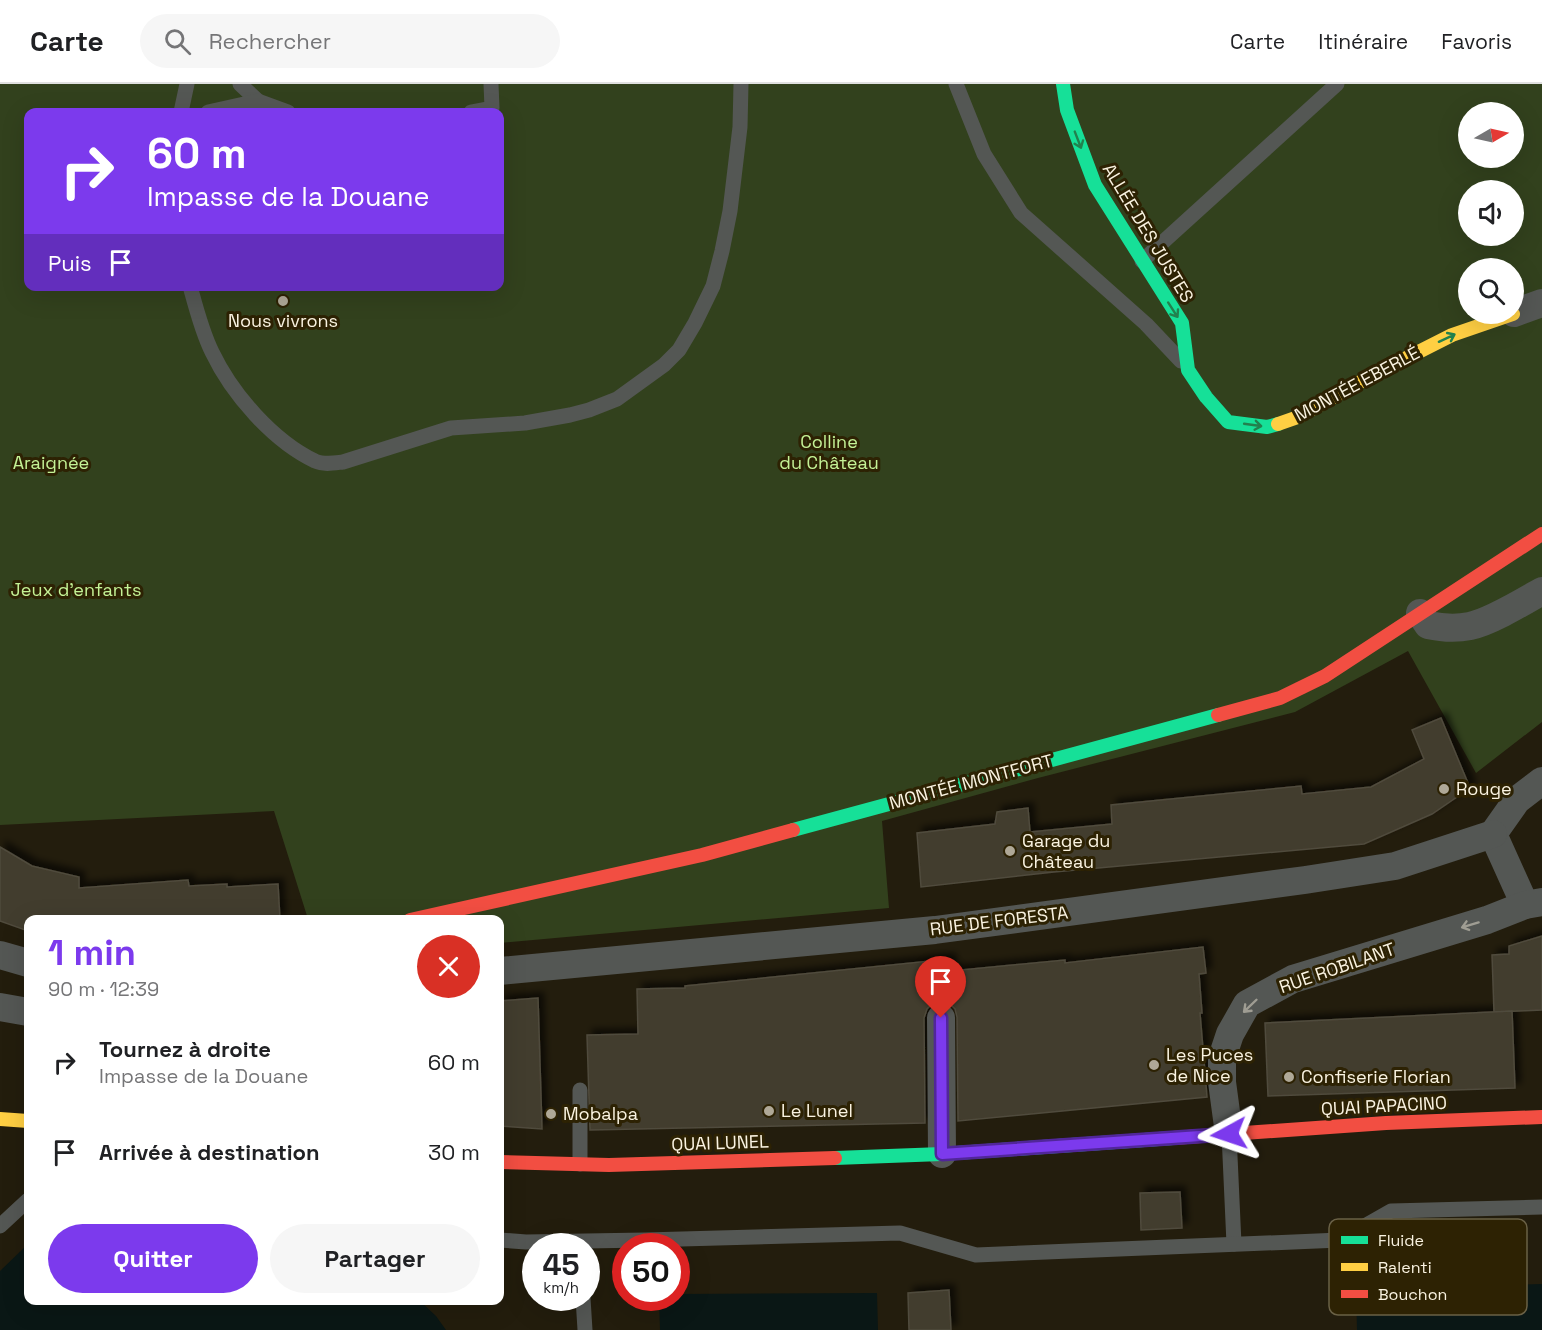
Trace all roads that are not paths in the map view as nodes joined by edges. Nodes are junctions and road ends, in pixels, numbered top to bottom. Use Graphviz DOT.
graph roads {
  1 [pos="187,84"];
  2 [pos="240,84"];
  3 [pos="491,84"];
  4 [pos="741,84"];
  5 [pos="956,84"];
  6 [pos="1063,84"];
  7 [pos="1337,84"];
  8 [pos="258,101"];
  9 [pos="182,108"];
  10 [pos="226,108"];
  11 [pos="277,108"];
  12 [pos="492,108"];
  13 [pos="1142,261"];
  14 [pos="192,291"];
  15 [pos="1542,303"];
  16 [pos="1524,309"];
  17 [pos="1482,324"];
  18 [pos="1188,370"];
  19 [pos="1206,397"];
  20 [pos="1542,534"];
  21 [pos="1542,591"];
  22 [pos="1420,613"];
  23 [pos="1542,781"];
  24 [pos="1493,834"];
  25 [pos="1534,904"];
  26 [pos="432,915"];
  27 [pos="0,955"];
  28 [pos="24,962"];
  29 [pos="504,971"];
  30 [pos="0,1007"];
  31 [pos="24,1011"];
  32 [pos="941,1018"];
  33 [pos="580,1090"];
  34 [pos="1542,1117"];
  35 [pos="0,1119"];
  36 [pos="24,1121"];
  37 [pos="1229,1134"];
  38 [pos="942,1154"];
  39 [pos="504,1162"];
  40 [pos="580,1164"];
  41 [pos="24,1204"];
  42 [pos="1542,1206"];
  43 [pos="1377,1219"];
  44 [pos="0,1226"];
  45 [pos="504,1240"];
  46 [pos="1329,1240"];
  47 [pos="522,1241"];
  48 [pos="600,1243"];
  49 [pos="1234,1244"];
  50 [pos="584,1311"];
  51 [pos="585,1330"];
  1 -- 9 [label="lane"];
  2 -- 8 [label="lane"];
  3 -- 12 [label="lane"];
  4 -- 14 [label="lane"];
  5 -- 18 [label="lane"];
  6 -- 13 [label="street, ALLÉE DES JUSTES, one-way"];
  7 -- 13 [label="lane"];
  8 -- 10 [label="lane"];
  8 -- 11 [label="lane"];
  13 -- 18 [label="street, ALLÉE DES JUSTES, one-way"];
  15 -- 16 [label="street, MONTÉE EBERLÉ"];
  19 -- 17 [label="street, MONTÉE EBERLÉ, one-way"];
  18 -- 19 [label="street, ALLÉE DES JUSTES"];
  20 -- 22 [label="street, MONTÉE MONTFORT"];
  21 -- 22 [label="street"];
  22 -- 26 [label="street, MONTÉE MONTFORT"];
  23 -- 24 [label="street"];
  24 -- 25 [label="street"];
  24 -- 29 [label="street, RUE DE FORESTA"];
  25 -- 37 [label="street, RUE ROBILANT, one-way"];
  27 -- 28 [label="street"];
  30 -- 31 [label="street"];
  32 -- 38 [label="street"];
  33 -- 40 [label="lane"];
  34 -- 37 [label="street, QUAI PAPACINO"];
  35 -- 36 [label="street"];
  37 -- 38 [label="street, QUAI PAPACINO"];
  37 -- 49 [label="lane"];
  38 -- 40 [label="street, QUAI LUNEL"];
  39 -- 40 [label="street, QUAI LUNEL"];
  41 -- 44 [label="lane"];
  42 -- 43 [label="lane"];
  45 -- 47 [label="lane"];
  46 -- 49 [label="lane"];
  48 -- 49 [label="lane"];
  50 -- 51 [label="lane"];
}
